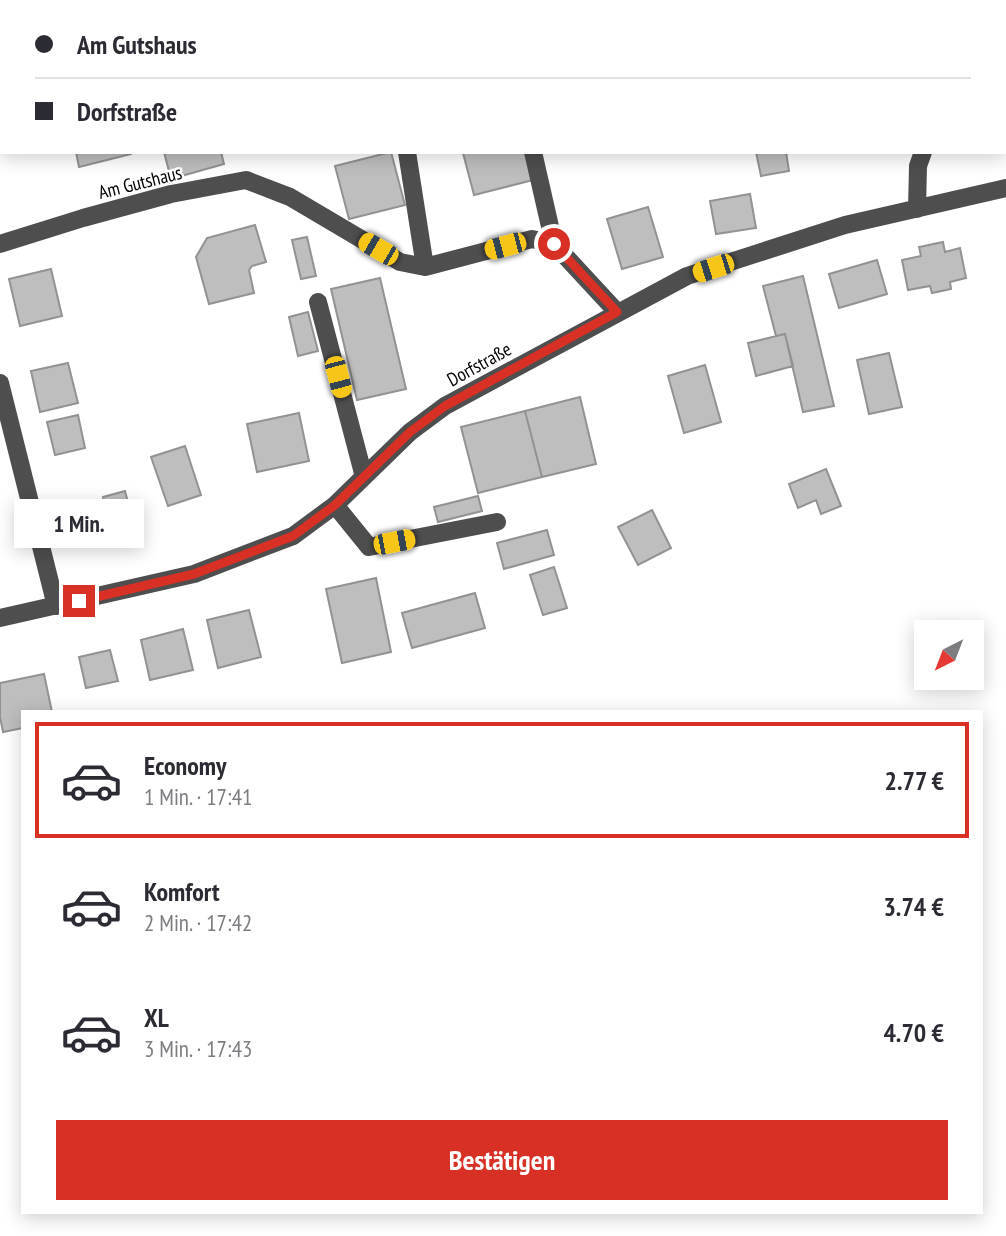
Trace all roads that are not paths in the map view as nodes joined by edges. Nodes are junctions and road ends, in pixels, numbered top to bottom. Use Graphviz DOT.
graph roads {
  1 [pos="407,154"];
  2 [pos="533,154"];
  3 [pos="922,154"];
  4 [pos="1006,188"];
  5 [pos="917,209"];
  6 [pos="0,244"];
  7 [pos="554,244"];
  8 [pos="425,267"];
  9 [pos="318,302"];
  10 [pos="617,312"];
  11 [pos="0,383"];
  12 [pos="364,477"];
  13 [pos="335,505"];
  14 [pos="497,522"];
  15 [pos="56,606"];
  16 [pos="0,618"];
  1 -- 8 [label="street"];
  2 -- 7 [label="street"];
  3 -- 5 [label="street"];
  4 -- 5 [label="street, Dorfstraße"];
  5 -- 10 [label="street, Dorfstraße"];
  6 -- 8 [label="street, Am Gutshaus"];
  7 -- 8 [label="street"];
  7 -- 10 [label="street"];
  9 -- 12 [label="street"];
  10 -- 12 [label="street, Dorfstraße"];
  11 -- 15 [label="street"];
  12 -- 13 [label="street, Dorfstraße"];
  13 -- 14 [label="street"];
  13 -- 15 [label="street, Dorfstraße"];
  15 -- 16 [label="street, Dorfstraße"];
}
